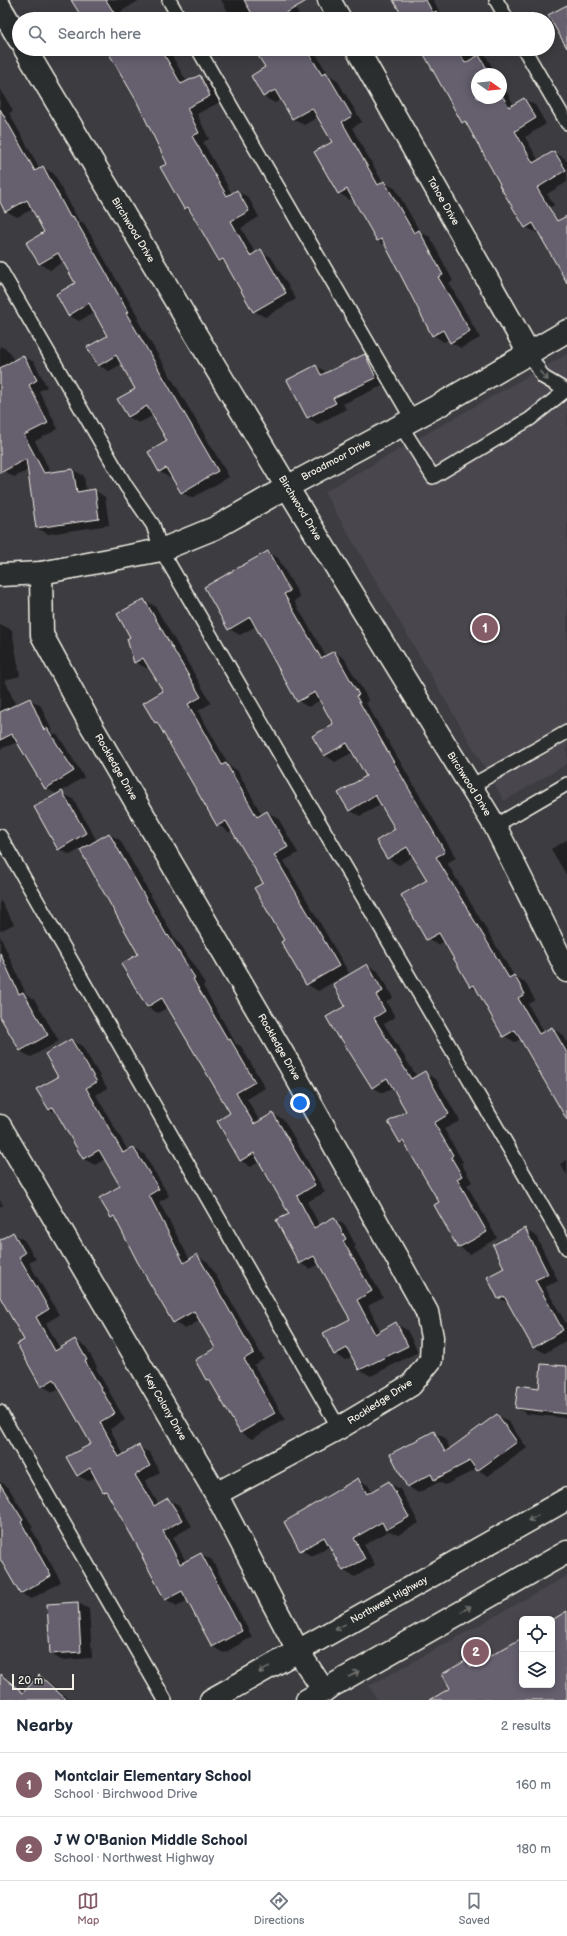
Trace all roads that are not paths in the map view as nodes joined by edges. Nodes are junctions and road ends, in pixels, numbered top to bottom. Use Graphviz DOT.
graph roads {
  1 [pos="169,0"];
  2 [pos="329,0"];
  3 [pos="496,0"];
  4 [pos="0,7"];
  5 [pos="176,12"];
  6 [pos="336,12"];
  7 [pos="503,12"];
  8 [pos="12,27"];
  9 [pos="29,56"];
  10 [pos="202,56"];
  11 [pos="361,56"];
  12 [pos="528,56"];
  13 [pos="567,123"];
  14 [pos="0,269"];
  15 [pos="567,331"];
  16 [pos="529,353"];
  17 [pos="566,391"];
  18 [pos="407,423"];
  19 [pos="287,487"];
  20 [pos="161,550"];
  21 [pos="41,573"];
  22 [pos="0,575"];
  23 [pos="567,732"];
  24 [pos="567,784"];
  25 [pos="471,786"];
  26 [pos="496,826"];
  27 [pos="0,836"];
  28 [pos="565,961"];
  29 [pos="0,1126"];
  30 [pos="567,1248"];
  31 [pos="0,1412"];
  32 [pos="340,1428"];
  33 [pos="216,1494"];
  34 [pos="567,1499"];
  35 [pos="567,1552"];
  36 [pos="298,1651"];
  37 [pos="321,1697"];
  38 [pos="165,1700"];
  39 [pos="211,1700"];
  1 -- 5 [label="lane"];
  2 -- 6 [label="street"];
  3 -- 7 [label="lane"];
  4 -- 8 [label="street"];
  9 -- 19 [label="street, Birchwood Drive"];
  10 -- 18 [label="lane"];
  11 -- 16 [label="street, Tahoe Drive"];
  12 -- 13 [label="lane"];
  14 -- 20 [label="lane"];
  15 -- 16 [label="street, Broadmoor Drive"];
  16 -- 17 [label="lane, one-way"];
  16 -- 18 [label="street, Broadmoor Drive"];
  17 -- 18 [label="lane"];
  18 -- 19 [label="street, Broadmoor Drive"];
  19 -- 20 [label="street, Broadmoor Drive"];
  19 -- 25 [label="street, Birchwood Drive"];
  20 -- 21 [label="street, Broadmoor Drive"];
  20 -- 30 [label="lane"];
  21 -- 22 [label="street, Broadmoor Drive"];
  21 -- 32 [label="street, Rockledge Drive"];
  23 -- 25 [label="lane"];
  24 -- 26 [label="lane"];
  25 -- 26 [label="street, Birchwood Drive"];
  26 -- 28 [label="street, Birchwood Drive"];
  27 -- 32 [label="lane"];
  29 -- 33 [label="street, Key Colony Drive"];
  31 -- 38 [label="lane"];
  32 -- 33 [label="street, Rockledge Drive"];
  33 -- 36 [label="street, Key Colony Drive"];
  34 -- 36 [label="street, Northwest Highway, one-way"];
  37 -- 35 [label="street, one-way"];
  36 -- 37 [label="street, Key Colony Drive"];
  36 -- 39 [label="street, Northwest Highway, one-way"];
}
